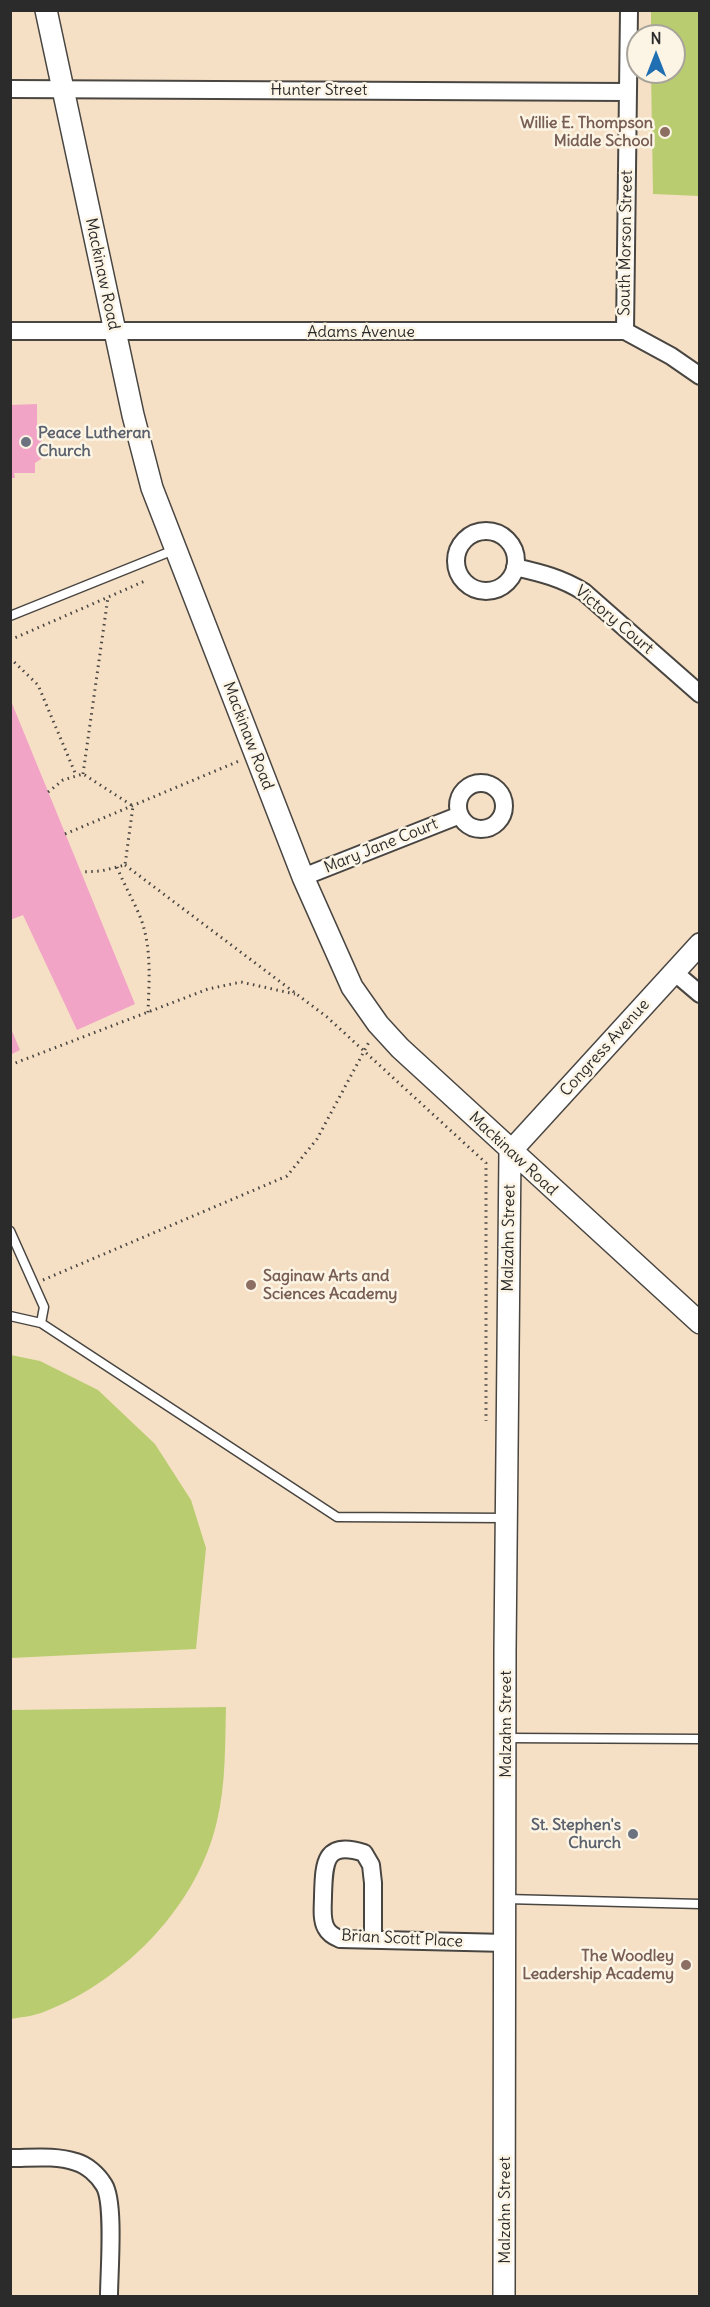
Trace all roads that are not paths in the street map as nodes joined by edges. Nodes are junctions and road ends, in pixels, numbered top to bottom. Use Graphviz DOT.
graph roads {
  1 [pos="46,10"];
  2 [pos="629,10"];
  3 [pos="10,89"];
  4 [pos="62,89"];
  5 [pos="628,92"];
  6 [pos="10,331"];
  7 [pos="625,331"];
  8 [pos="115,332"];
  9 [pos="699,376"];
  10 [pos="174,549"];
  11 [pos="516,567"];
  12 [pos="10,616"];
  13 [pos="699,694"];
  14 [pos="459,815"];
  15 [pos="303,877"];
  16 [pos="699,944"];
  17 [pos="674,972"];
  18 [pos="699,994"];
  19 [pos="510,1152"];
  20 [pos="10,1231"];
  21 [pos="11,1315"];
  22 [pos="41,1323"];
  23 [pos="699,1323"];
  24 [pos="507,1518"];
  25 [pos="506,1738"];
  26 [pos="699,1739"];
  27 [pos="506,1899"];
  28 [pos="699,1904"];
  29 [pos="373,1940"];
  30 [pos="506,1943"];
  31 [pos="10,2158"];
  32 [pos="109,2296"];
  33 [pos="504,2296"];
  1 -- 4 [label="street, Mackinaw Road"];
  2 -- 5 [label="street, South Morson Street"];
  3 -- 4 [label="street, Hunter Street"];
  4 -- 5 [label="street, Hunter Street"];
  4 -- 8 [label="street, Mackinaw Road"];
  5 -- 7 [label="street, South Morson Street"];
  6 -- 8 [label="street, Adams Avenue"];
  7 -- 8 [label="street, Adams Avenue"];
  7 -- 9 [label="street, Adams Avenue"];
  8 -- 10 [label="street, Mackinaw Road"];
  10 -- 12 [label="lane"];
  10 -- 15 [label="street, Mackinaw Road"];
  11 -- 13 [label="street, Victory Court"];
  14 -- 15 [label="street, Mary Jane Court"];
  15 -- 19 [label="street, Mackinaw Road"];
  16 -- 17 [label="street, Congress Avenue"];
  17 -- 18 [label="street"];
  17 -- 19 [label="street, Congress Avenue"];
  19 -- 23 [label="street, Mackinaw Road"];
  19 -- 24 [label="street, Malzahn Street"];
  20 -- 22 [label="lane"];
  21 -- 22 [label="lane"];
  22 -- 24 [label="lane"];
  24 -- 25 [label="street, Malzahn Street"];
  25 -- 26 [label="lane"];
  25 -- 27 [label="street, Malzahn Street"];
  27 -- 28 [label="lane"];
  27 -- 30 [label="street, Malzahn Street"];
  29 -- 29 [label="street, Brian Scott Place"];
  29 -- 30 [label="street, Brian Scott Place"];
  30 -- 33 [label="street, Malzahn Street"];
  31 -- 32 [label="street"];
}
